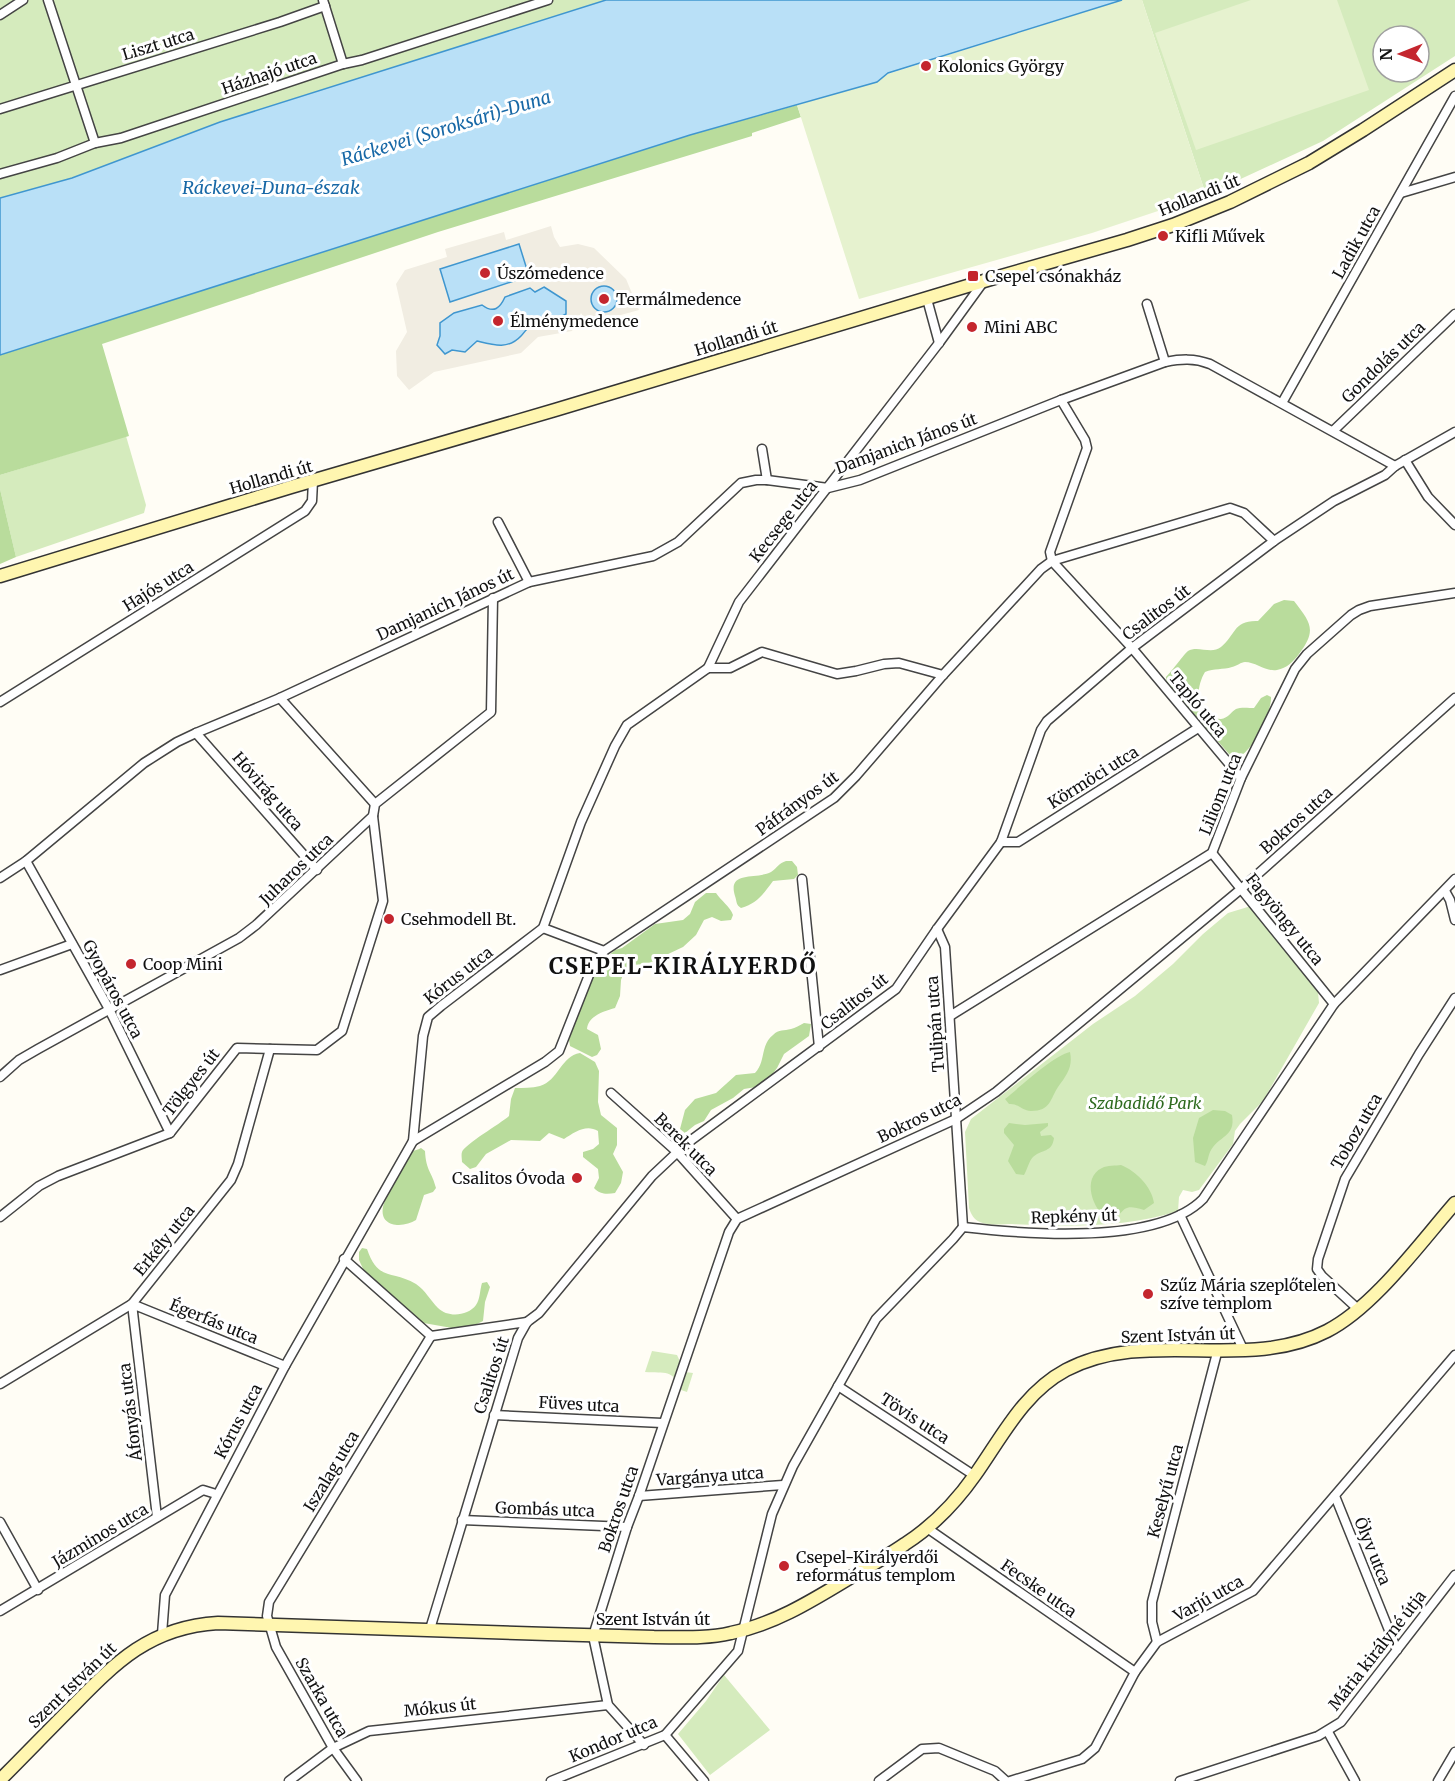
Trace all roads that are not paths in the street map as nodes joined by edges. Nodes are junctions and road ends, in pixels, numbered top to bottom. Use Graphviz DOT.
graph roads {
  1 [pos="24,0"];
  2 [pos="48,0"];
  3 [pos="548,0"];
  4 [pos="324,3"];
  5 [pos="0,15"];
  6 [pos="343,64"];
  7 [pos="1455,70"];
  8 [pos="75,85"];
  9 [pos="1455,96"];
  10 [pos="0,109"];
  11 [pos="95,143"];
  12 [pos="0,174"];
  13 [pos="1455,177"];
  14 [pos="1401,193"];
  15 [pos="984,281"];
  16 [pos="927,298"];
  17 [pos="1147,304"];
  18 [pos="1455,314"];
  19 [pos="939,343"];
  20 [pos="1165,362"];
  21 [pos="1061,400"];
  22 [pos="1282,403"];
  23 [pos="1333,431"];
  24 [pos="1455,432"];
  25 [pos="762,449"];
  26 [pos="1405,460"];
  27 [pos="1395,466"];
  28 [pos="767,480"];
  29 [pos="313,481"];
  30 [pos="828,488"];
  31 [pos="498,522"];
  32 [pos="1455,525"];
  33 [pos="1274,541"];
  34 [pos="1052,561"];
  35 [pos="0,576"];
  36 [pos="529,582"];
  37 [pos="1455,593"];
  38 [pos="493,598"];
  39 [pos="1132,648"];
  40 [pos="708,668"];
  41 [pos="943,675"];
  42 [pos="280,698"];
  43 [pos="1455,698"];
  44 [pos="0,702"];
  45 [pos="1198,728"];
  46 [pos="196,733"];
  47 [pos="1241,778"];
  48 [pos="375,804"];
  49 [pos="373,816"];
  50 [pos="1001,842"];
  51 [pos="1212,853"];
  52 [pos="26,861"];
  53 [pos="317,870"];
  54 [pos="0,877"];
  55 [pos="802,879"];
  56 [pos="1455,879"];
  57 [pos="1241,889"];
  58 [pos="1445,891"];
  59 [pos="1455,920"];
  60 [pos="543,927"];
  61 [pos="937,929"];
  62 [pos="72,944"];
  63 [pos="604,951"];
  64 [pos="0,970"];
  65 [pos="1455,998"];
  66 [pos="1334,1004"];
  67 [pos="109,1009"];
  68 [pos="950,1016"];
  69 [pos="819,1047"];
  70 [pos="270,1049"];
  71 [pos="0,1077"];
  72 [pos="611,1093"];
  73 [pos="957,1119"];
  74 [pos="170,1133"];
  75 [pos="413,1141"];
  76 [pos="677,1152"];
  77 [pos="1455,1203"];
  78 [pos="1180,1215"];
  79 [pos="0,1218"];
  80 [pos="736,1219"];
  81 [pos="963,1227"];
  82 [pos="344,1259"];
  83 [pos="132,1304"];
  84 [pos="1359,1310"];
  85 [pos="527,1322"];
  86 [pos="431,1336"];
  87 [pos="1218,1349"];
  88 [pos="1243,1349"];
  89 [pos="1455,1354"];
  90 [pos="285,1366"];
  91 [pos="0,1384"];
  92 [pos="838,1386"];
  93 [pos="494,1415"];
  94 [pos="662,1423"];
  95 [pos="975,1476"];
  96 [pos="783,1485"];
  97 [pos="216,1494"];
  98 [pos="639,1496"];
  99 [pos="1335,1496"];
  100 [pos="157,1517"];
  101 [pos="462,1520"];
  102 [pos="0,1522"];
  103 [pos="627,1527"];
  104 [pos="927,1528"];
  105 [pos="1455,1575"];
  106 [pos="38,1590"];
  107 [pos="0,1611"];
  108 [pos="268,1624"];
  109 [pos="430,1629"];
  110 [pos="743,1630"];
  111 [pos="162,1634"];
  112 [pos="593,1636"];
  113 [pos="1156,1642"];
  114 [pos="1397,1650"];
  115 [pos="1135,1672"];
  116 [pos="608,1705"];
  117 [pos="1328,1732"];
  118 [pos="665,1735"];
  119 [pos="644,1745"];
  120 [pos="333,1748"];
  121 [pos="1455,1752"];
  122 [pos="0,1780"];
  123 [pos="289,1781"];
  124 [pos="357,1781"];
  125 [pos="551,1781"];
  126 [pos="704,1781"];
  127 [pos="879,1781"];
  128 [pos="1008,1781"];
  129 [pos="1180,1781"];
  130 [pos="1355,1781"];
  131 [pos="1438,1781"];
  1 -- 5 [label="street"];
  2 -- 8 [label="street"];
  3 -- 6 [label="street, Házhajó utca"];
  4 -- 6 [label="street"];
  4 -- 8 [label="street, Liszt utca"];
  6 -- 11 [label="street, Házhajó utca"];
  7 -- 15 [label="street, Hollandi út"];
  8 -- 10 [label="street, Liszt utca"];
  8 -- 11 [label="street"];
  9 -- 14 [label="street, Ladik utca"];
  11 -- 12 [label="street, Házhajó utca"];
  13 -- 14 [label="street"];
  14 -- 22 [label="street, Ladik utca"];
  15 -- 16 [label="street, Hollandi út"];
  15 -- 19 [label="street, Kecsege utca"];
  16 -- 19 [label="street"];
  16 -- 29 [label="street, Hollandi út"];
  17 -- 20 [label="street"];
  18 -- 23 [label="street, Gondolás utca"];
  19 -- 30 [label="street, Kecsege utca"];
  20 -- 21 [label="street, Damjanich János út"];
  20 -- 22 [label="street, Damjanich János út"];
  21 -- 30 [label="street, Damjanich János út"];
  21 -- 34 [label="street"];
  22 -- 23 [label="street, Damjanich János út"];
  23 -- 27 [label="street, Damjanich János út"];
  24 -- 26 [label="street"];
  25 -- 28 [label="street"];
  26 -- 27 [label="street"];
  26 -- 32 [label="street"];
  27 -- 33 [label="street, Csalitos út"];
  28 -- 30 [label="street, Damjanich János út"];
  28 -- 36 [label="street, Damjanich János út"];
  29 -- 35 [label="street, Hollandi út"];
  29 -- 44 [label="street, Hajós utca"];
  30 -- 40 [label="street, Kecsege utca"];
  31 -- 36 [label="street"];
  33 -- 34 [label="street, Páfrányos út"];
  33 -- 39 [label="street, Csalitos út"];
  34 -- 39 [label="street, Tapló utca"];
  34 -- 41 [label="street, Páfrányos út"];
  36 -- 38 [label="street, Damjanich János út"];
  37 -- 47 [label="street, Liliom utca"];
  38 -- 42 [label="street, Damjanich János út"];
  38 -- 48 [label="street"];
  39 -- 45 [label="street, Tapló utca"];
  39 -- 50 [label="street, Csalitos út"];
  40 -- 41 [label="street"];
  40 -- 60 [label="street"];
  41 -- 63 [label="street, Páfrányos út"];
  42 -- 46 [label="street, Damjanich János út"];
  42 -- 48 [label="street"];
  43 -- 57 [label="street, Bokros utca"];
  45 -- 47 [label="street, Tapló utca"];
  45 -- 50 [label="street, Körmöci utca"];
  46 -- 52 [label="street, Damjanich János út"];
  46 -- 53 [label="street, Hóvirág utca"];
  47 -- 51 [label="street, Liliom utca"];
  48 -- 49 [label="street"];
  49 -- 53 [label="street, Juharos utca"];
  49 -- 70 [label="street, Tölgyes út"];
  50 -- 61 [label="street, Csalitos út"];
  51 -- 57 [label="street, Fagyöngy utca"];
  51 -- 68 [label="street, Liliom utca"];
  52 -- 54 [label="street, Damjanich János út"];
  52 -- 62 [label="street, Gyopáros utca"];
  53 -- 67 [label="street, Juharos utca"];
  55 -- 69 [label="street"];
  56 -- 58 [label="street, Repkény út"];
  57 -- 66 [label="street, Fagyöngy utca"];
  57 -- 73 [label="street, Bokros utca"];
  58 -- 59 [label="street"];
  58 -- 66 [label="street, Repkény út"];
  60 -- 63 [label="street"];
  60 -- 75 [label="street, Kórus utca"];
  61 -- 68 [label="street, Tulipán utca"];
  61 -- 69 [label="street, Csalitos út"];
  62 -- 64 [label="street"];
  62 -- 67 [label="street, Gyopáros utca"];
  63 -- 75 [label="street, Páfrányos út"];
  65 -- 84 [label="street, Toboz utca"];
  66 -- 78 [label="street, Repkény út"];
  67 -- 71 [label="street, Juharos utca"];
  67 -- 74 [label="street, Gyopáros utca"];
  68 -- 73 [label="street, Tulipán utca"];
  69 -- 76 [label="street, Csalitos út"];
  70 -- 74 [label="street, Tölgyes út"];
  70 -- 83 [label="street, Erkély utca"];
  72 -- 76 [label="street, Berek utca"];
  73 -- 80 [label="street, Bokros utca"];
  73 -- 81 [label="street, Tulipán utca"];
  74 -- 79 [label="street, Tölgyes út"];
  75 -- 82 [label="street, Kórus utca"];
  76 -- 80 [label="street, Berek utca"];
  76 -- 85 [label="street, Csalitos út"];
  77 -- 84 [label="street, Szent István út"];
  78 -- 81 [label="street, Repkény út"];
  78 -- 88 [label="street"];
  80 -- 94 [label="street, Bokros utca"];
  81 -- 92 [label="street"];
  82 -- 86 [label="street"];
  82 -- 90 [label="street, Kórus utca"];
  83 -- 90 [label="street, Égerfás utca"];
  83 -- 91 [label="street, Erkély utca"];
  83 -- 100 [label="street, Áfonyás utca"];
  84 -- 88 [label="street, Szent István út"];
  85 -- 86 [label="street"];
  85 -- 93 [label="street, Csalitos út"];
  86 -- 108 [label="street, Iszalag utca"];
  87 -- 88 [label="street, Szent István út"];
  87 -- 95 [label="street, Szent István út"];
  87 -- 113 [label="street, Keselyű utca"];
  89 -- 99 [label="street, Varjú utca"];
  90 -- 97 [label="street, Kórus utca"];
  92 -- 95 [label="street, Tövis utca"];
  92 -- 96 [label="street"];
  93 -- 94 [label="street, Füves utca"];
  93 -- 101 [label="street, Csalitos út"];
  94 -- 98 [label="street, Bokros utca"];
  95 -- 104 [label="street, Szent István út"];
  96 -- 98 [label="street, Vargánya utca"];
  96 -- 110 [label="street"];
  97 -- 100 [label="street, Jázminos utca"];
  97 -- 111 [label="street, Kórus utca"];
  98 -- 103 [label="street, Bokros utca"];
  99 -- 113 [label="street, Varjú utca"];
  99 -- 114 [label="street, Ölyv utca"];
  100 -- 106 [label="street, Jázminos utca"];
  101 -- 103 [label="street, Gombás utca"];
  101 -- 109 [label="street, Csalitos út"];
  102 -- 106 [label="street"];
  103 -- 112 [label="street, Bokros utca"];
  104 -- 110 [label="street, Szent István út"];
  104 -- 115 [label="street, Fecske utca"];
  105 -- 114 [label="street, Mária királyné útja"];
  106 -- 107 [label="street, Jázminos utca"];
  108 -- 109 [label="street, Szent István út"];
  108 -- 111 [label="street, Szent István út"];
  108 -- 120 [label="street, Szarka utca"];
  109 -- 112 [label="street, Szent István út"];
  110 -- 112 [label="street, Szent István út"];
  110 -- 118 [label="street, Kondor utca"];
  111 -- 122 [label="street, Szent István út"];
  112 -- 116 [label="street"];
  113 -- 115 [label="street, Varjú utca"];
  114 -- 117 [label="street, Mária királyné útja"];
  115 -- 128 [label="street, Varjú utca"];
  116 -- 119 [label="street"];
  116 -- 120 [label="street, Mókus út"];
  117 -- 129 [label="street, Mária királyné útja"];
  117 -- 130 [label="street"];
  118 -- 119 [label="street, Kondor utca"];
  118 -- 126 [label="street"];
  119 -- 125 [label="street, Kondor utca"];
  120 -- 123 [label="street, Mókus út"];
  120 -- 124 [label="street, Szarka utca"];
  121 -- 131 [label="street"];
  127 -- 128 [label="street"];
}
